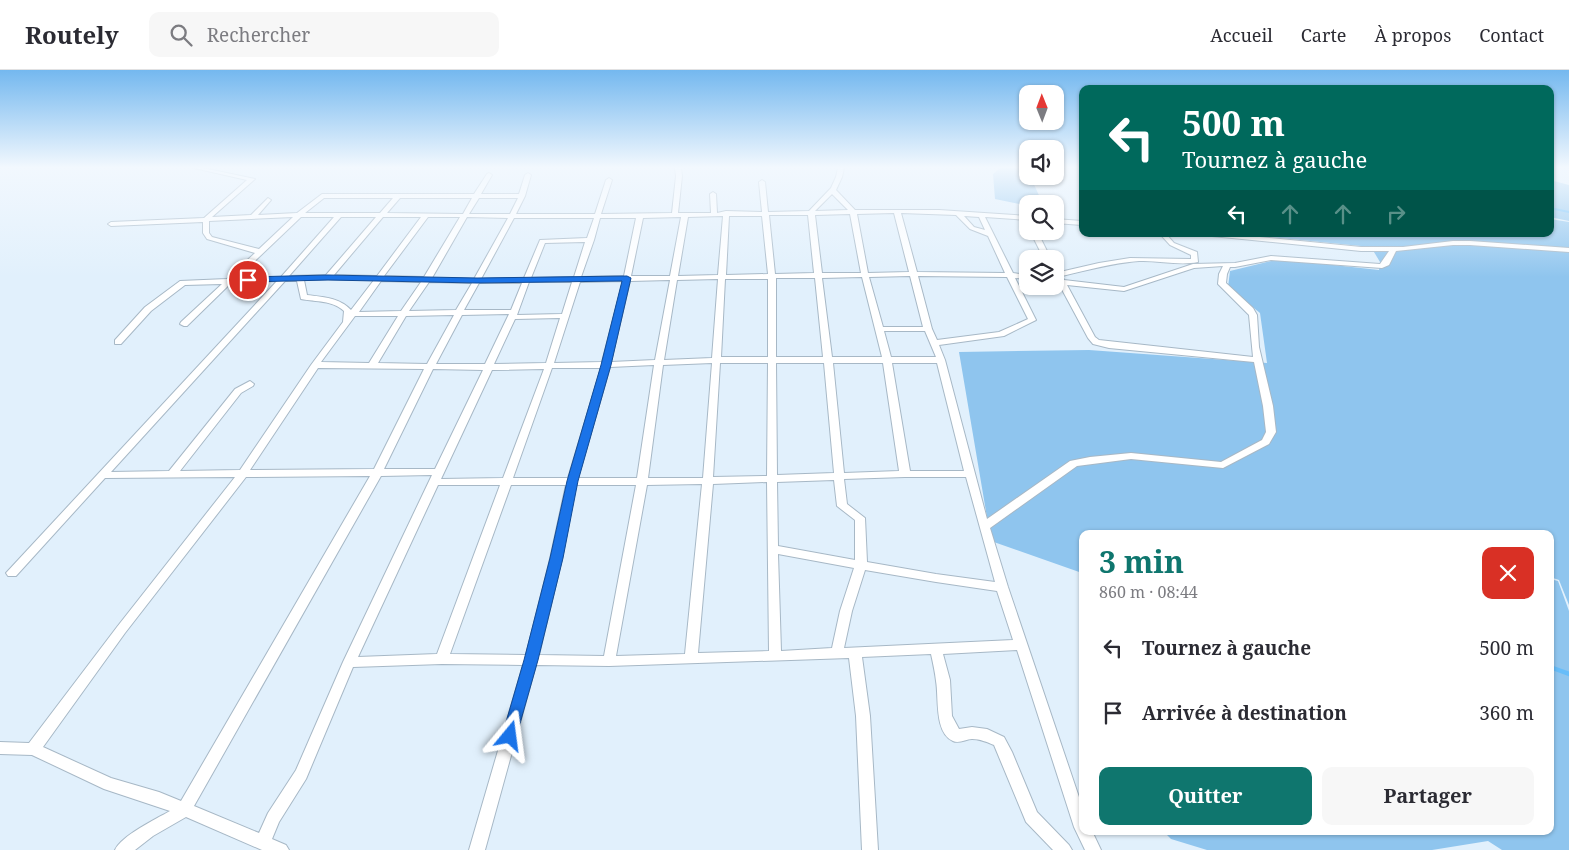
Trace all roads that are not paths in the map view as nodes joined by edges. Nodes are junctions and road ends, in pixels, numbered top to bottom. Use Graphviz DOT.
graph roads {
  1 [pos="223,204"];
  2 [pos="264,204"];
  3 [pos="312,204"];
  4 [pos="390,204"];
  5 [pos="471,204"];
  6 [pos="518,204"];
  7 [pos="602,204"];
  8 [pos="680,204"];
  9 [pos="714,204"];
  10 [pos="765,204"];
  11 [pos="819,204"];
  12 [pos="846,204"];
  13 [pos="897,211"];
  14 [pos="766,212"];
  15 [pos="811,212"];
  16 [pos="853,212"];
  17 [pos="714,213"];
  18 [pos="726,213"];
  19 [pos="958,213"];
  20 [pos="680,214"];
  21 [pos="982,214"];
  22 [pos="299,215"];
  23 [pos="339,215"];
  24 [pos="381,215"];
  25 [pos="426,215"];
  26 [pos="465,215"];
  27 [pos="599,215"];
  28 [pos="512,216"];
  29 [pos="640,216"];
  30 [pos="252,217"];
  31 [pos="1019,218"];
  32 [pos="206,219"];
  33 [pos="1064,222"];
  34 [pos="1079,223"];
  35 [pos="111,224"];
  36 [pos="992,235"];
  37 [pos="1165,237"];
  38 [pos="1242,237"];
  39 [pos="591,240"];
  40 [pos="1394,249"];
  41 [pos="1569,250"];
  42 [pos="260,252"];
  43 [pos="1228,264"];
  44 [pos="914,274"];
  45 [pos="865,275"];
  46 [pos="1011,275"];
  47 [pos="1064,275"];
  48 [pos="772,276"];
  49 [pos="818,276"];
  50 [pos="1019,276"];
  51 [pos="328,277"];
  52 [pos="676,277"];
  53 [pos="721,277"];
  54 [pos="378,278"];
  55 [pos="627,278"];
  56 [pos="1064,278"];
  57 [pos="300,279"];
  58 [pos="427,279"];
  59 [pos="577,279"];
  60 [pos="231,280"];
  61 [pos="282,280"];
  62 [pos="528,280"];
  63 [pos="477,281"];
  64 [pos="1064,289"];
  65 [pos="403,314"];
  66 [pos="457,314"];
  67 [pos="513,315"];
  68 [pos="566,316"];
  69 [pos="349,318"];
  70 [pos="184,324"];
  71 [pos="878,329"];
  72 [pos="928,329"];
  73 [pos="118,342"];
  74 [pos="933,343"];
  75 [pos="887,359"];
  76 [pos="718,360"];
  77 [pos="773,360"];
  78 [pos="941,360"];
  79 [pos="1257,360"];
  80 [pos="828,361"];
  81 [pos="659,362"];
  82 [pos="606,365"];
  83 [pos="315,366"];
  84 [pos="372,366"];
  85 [pos="430,366"];
  86 [pos="549,366"];
  87 [pos="487,367"];
  88 [pos="250,384"];
  89 [pos="377,473"];
  90 [pos="243,474"];
  91 [pos="906,474"];
  92 [pos="970,474"];
  93 [pos="102,475"];
  94 [pos="171,475"];
  95 [pos="839,476"];
  96 [pos="436,477"];
  97 [pos="772,478"];
  98 [pos="506,481"];
  99 [pos="572,481"];
  100 [pos="642,481"];
  101 [pos="708,481"];
  102 [pos="984,527"];
  103 [pos="772,550"];
  104 [pos="861,566"];
  105 [pos="12,573"];
  106 [pos="1002,587"];
  107 [pos="1021,645"];
  108 [pos="936,648"];
  109 [pos="838,653"];
  110 [pos="855,653"];
  111 [pos="775,656"];
  112 [pos="691,658"];
  113 [pos="442,659"];
  114 [pos="531,660"];
  115 [pos="609,661"];
  116 [pos="349,662"];
  117 [pos="0,748"];
  118 [pos="33,750"];
  119 [pos="184,810"];
  120 [pos="1079,818"];
  121 [pos="1086,835"];
  122 [pos="264,843"];
  123 [pos="123,850"];
  124 [pos="281,850"];
  125 [pos="477,850"];
  126 [pos="870,850"];
  127 [pos="1064,850"];
  128 [pos="1093,850"];
  1 -- 32 [label="street"];
  2 -- 30 [label="street"];
  3 -- 22 [label="street"];
  4 -- 24 [label="street"];
  5 -- 26 [label="street"];
  6 -- 28 [label="street"];
  7 -- 27 [label="street"];
  8 -- 20 [label="street"];
  9 -- 17 [label="street"];
  10 -- 14 [label="street"];
  11 -- 15 [label="street"];
  12 -- 16 [label="street"];
  13 -- 16 [label="street"];
  13 -- 19 [label="street"];
  13 -- 44 [label="street"];
  14 -- 15 [label="street"];
  14 -- 18 [label="street"];
  14 -- 48 [label="street"];
  15 -- 16 [label="street"];
  15 -- 49 [label="street"];
  16 -- 45 [label="street"];
  17 -- 18 [label="street"];
  17 -- 20 [label="street"];
  18 -- 53 [label="street"];
  19 -- 21 [label="street"];
  19 -- 36 [label="street"];
  20 -- 29 [label="street"];
  20 -- 52 [label="street"];
  21 -- 31 [label="street"];
  21 -- 36 [label="street"];
  22 -- 23 [label="street"];
  22 -- 30 [label="street"];
  22 -- 42 [label="street"];
  23 -- 24 [label="street"];
  23 -- 61 [label="street"];
  24 -- 25 [label="street"];
  24 -- 51 [label="street"];
  25 -- 26 [label="street"];
  25 -- 54 [label="street"];
  26 -- 28 [label="street"];
  26 -- 58 [label="street"];
  27 -- 28 [label="street"];
  27 -- 29 [label="street"];
  27 -- 39 [label="street"];
  28 -- 63 [label="street"];
  29 -- 55 [label="street"];
  30 -- 32 [label="street"];
  32 -- 35 [label="street"];
  32 -- 42 [label="street"];
  33 -- 34 [label="street"];
  36 -- 46 [label="street"];
  37 -- 47 [label="street"];
  38 -- 40 [label="street"];
  39 -- 59 [label="street"];
  39 -- 62 [label="street"];
  40 -- 41 [label="street"];
  40 -- 43 [label="street"];
  42 -- 60 [label="street"];
  43 -- 56 [label="street"];
  43 -- 79 [label="street"];
  44 -- 45 [label="street"];
  44 -- 46 [label="street"];
  44 -- 72 [label="street"];
  45 -- 49 [label="street"];
  45 -- 71 [label="street"];
  46 -- 50 [label="street"];
  46 -- 74 [label="street"];
  48 -- 49 [label="street"];
  48 -- 53 [label="street"];
  48 -- 77 [label="street"];
  49 -- 80 [label="street"];
  51 -- 54 [label="street"];
  51 -- 57 [label="street"];
  52 -- 53 [label="street"];
  52 -- 55 [label="street"];
  52 -- 81 [label="street"];
  53 -- 76 [label="street"];
  54 -- 58 [label="street"];
  54 -- 69 [label="street"];
  55 -- 59 [label="street"];
  55 -- 82 [label="street"];
  57 -- 61 [label="street"];
  57 -- 69 [label="street"];
  58 -- 63 [label="street"];
  58 -- 65 [label="street"];
  59 -- 62 [label="street"];
  59 -- 68 [label="street"];
  60 -- 61 [label="street"];
  60 -- 70 [label="street"];
  60 -- 73 [label="street"];
  61 -- 93 [label="street"];
  62 -- 63 [label="street"];
  62 -- 67 [label="street"];
  63 -- 66 [label="street"];
  64 -- 79 [label="street"];
  65 -- 66 [label="street"];
  65 -- 69 [label="street"];
  65 -- 84 [label="street"];
  66 -- 67 [label="street"];
  66 -- 85 [label="street"];
  67 -- 68 [label="street"];
  67 -- 87 [label="street"];
  68 -- 86 [label="street"];
  69 -- 83 [label="street"];
  71 -- 72 [label="street"];
  71 -- 75 [label="street"];
  72 -- 74 [label="street"];
  74 -- 78 [label="street"];
  75 -- 78 [label="street"];
  75 -- 80 [label="street"];
  75 -- 91 [label="street"];
  76 -- 77 [label="street"];
  76 -- 81 [label="street"];
  76 -- 101 [label="street"];
  77 -- 80 [label="street"];
  77 -- 97 [label="street"];
  78 -- 92 [label="street"];
  79 -- 102 [label="street"];
  80 -- 95 [label="street"];
  81 -- 82 [label="street"];
  81 -- 100 [label="street"];
  82 -- 86 [label="street"];
  82 -- 99 [label="street"];
  83 -- 84 [label="street"];
  83 -- 90 [label="street"];
  84 -- 85 [label="street"];
  85 -- 87 [label="street"];
  85 -- 89 [label="street"];
  86 -- 87 [label="street"];
  86 -- 98 [label="street"];
  87 -- 96 [label="street"];
  88 -- 94 [label="street"];
  89 -- 90 [label="street"];
  89 -- 96 [label="street"];
  89 -- 119 [label="street"];
  90 -- 94 [label="street"];
  90 -- 118 [label="street"];
  91 -- 92 [label="street"];
  91 -- 95 [label="street"];
  92 -- 102 [label="street"];
  93 -- 94 [label="street"];
  93 -- 105 [label="street"];
  95 -- 97 [label="street"];
  95 -- 104 [label="street"];
  96 -- 98 [label="street"];
  96 -- 116 [label="street"];
  97 -- 101 [label="street"];
  97 -- 103 [label="street"];
  98 -- 99 [label="street"];
  98 -- 113 [label="street"];
  99 -- 100 [label="street"];
  99 -- 114 [label="street"];
  100 -- 101 [label="street"];
  100 -- 115 [label="street"];
  101 -- 112 [label="street"];
  102 -- 106 [label="street"];
  103 -- 104 [label="street"];
  103 -- 111 [label="street"];
  104 -- 106 [label="street"];
  104 -- 109 [label="street"];
  106 -- 107 [label="street"];
  107 -- 108 [label="street"];
  107 -- 120 [label="street"];
  108 -- 110 [label="street"];
  108 -- 127 [label="street"];
  109 -- 110 [label="street"];
  109 -- 111 [label="street"];
  110 -- 126 [label="street"];
  111 -- 112 [label="street"];
  112 -- 115 [label="street"];
  113 -- 114 [label="street"];
  113 -- 116 [label="street"];
  114 -- 115 [label="street"];
  114 -- 125 [label="street"];
  116 -- 122 [label="street"];
  117 -- 118 [label="street"];
  118 -- 119 [label="street"];
  119 -- 122 [label="street"];
  119 -- 123 [label="street"];
  121 -- 128 [label="street"];
  122 -- 124 [label="street"];
}
